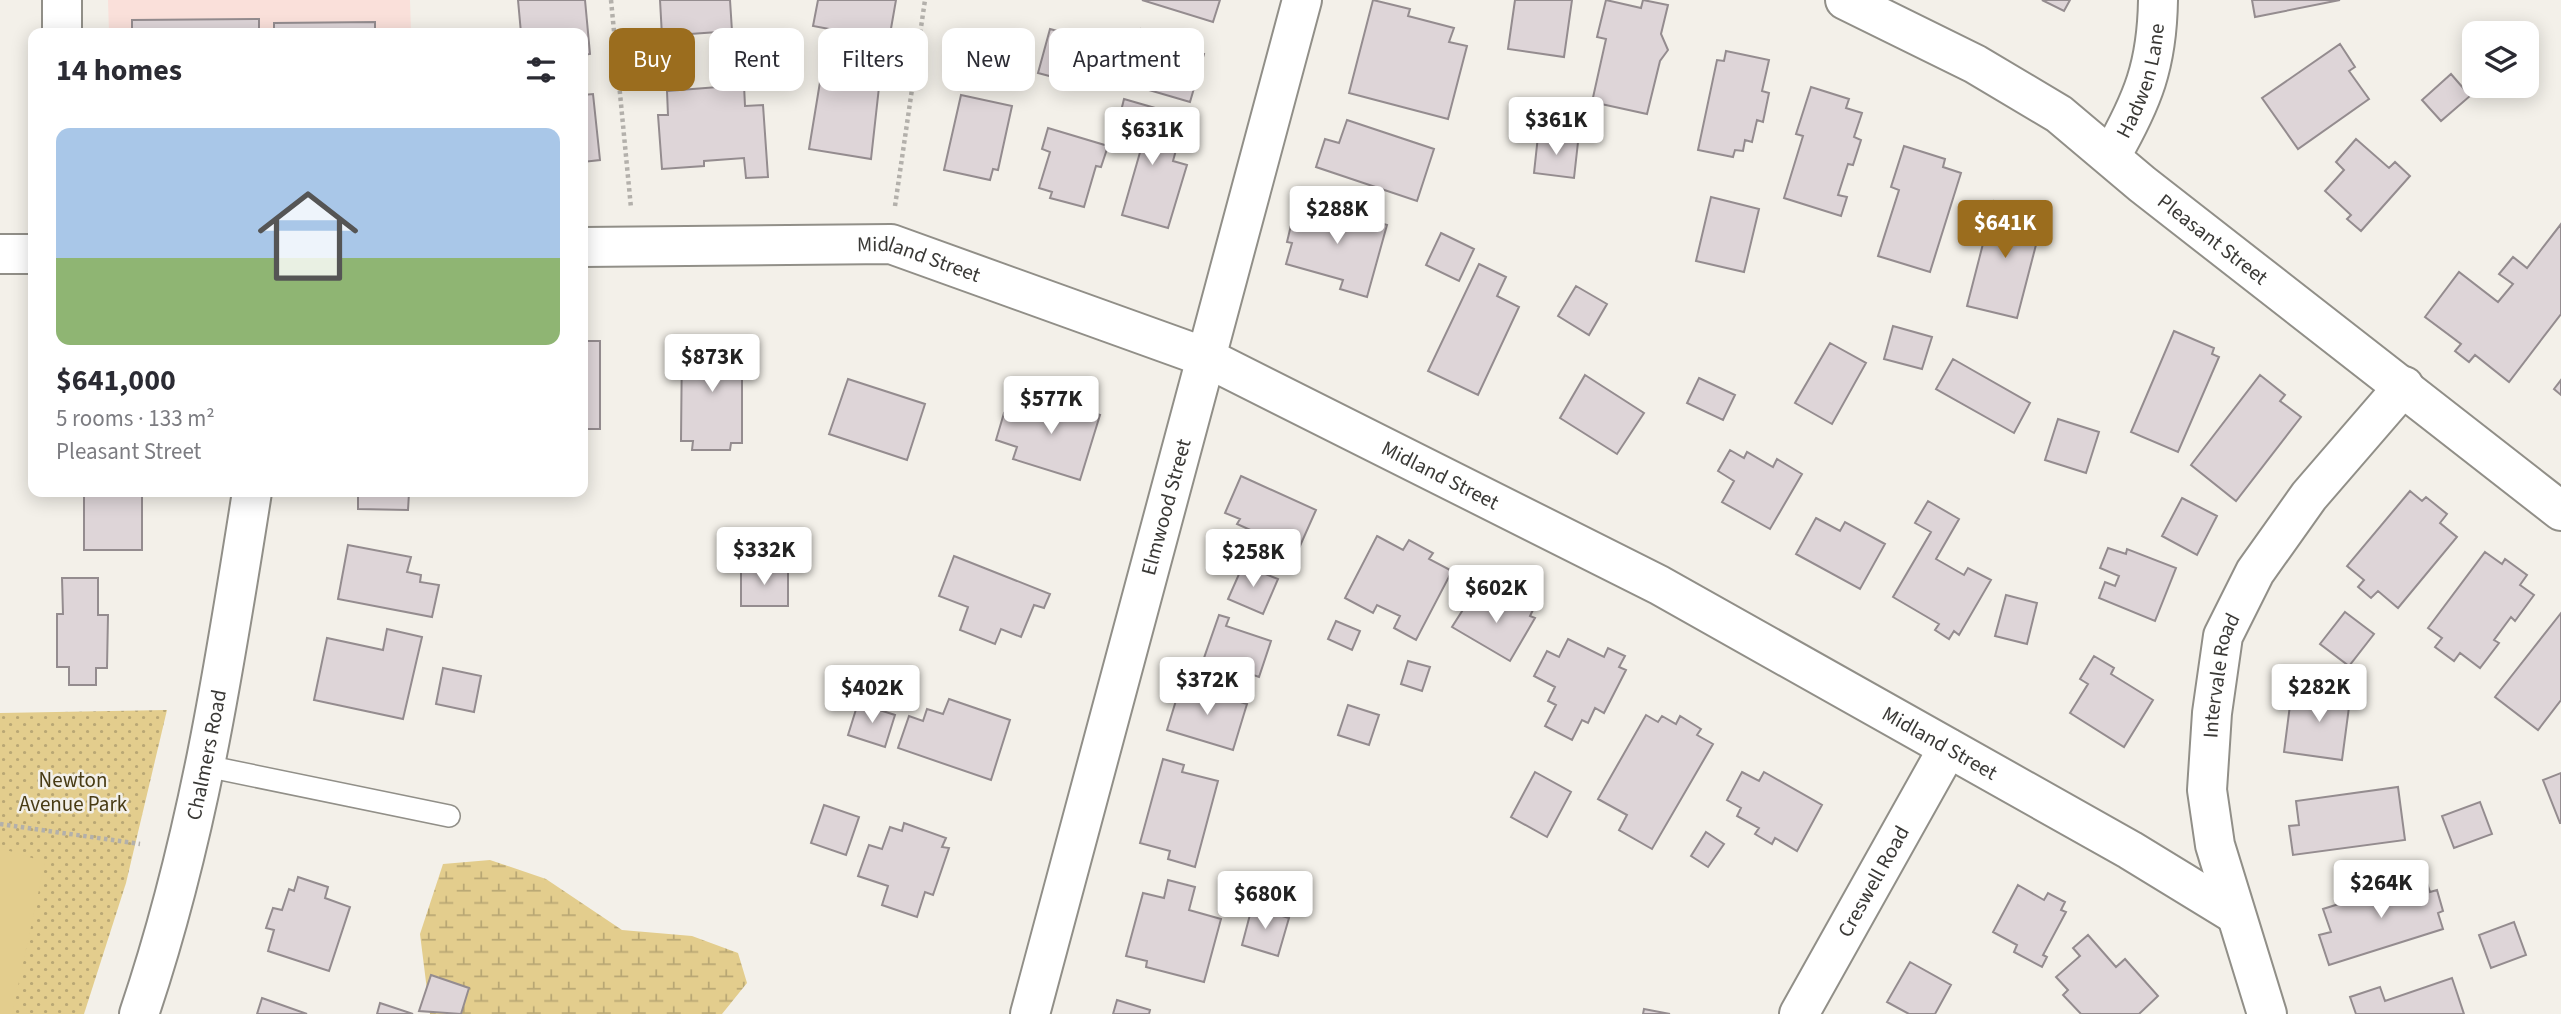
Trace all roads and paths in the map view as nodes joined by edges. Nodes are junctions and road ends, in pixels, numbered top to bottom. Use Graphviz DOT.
graph roads {
  1 [pos="62,0"];
  2 [pos="611,0"];
  3 [pos="925,0"];
  4 [pos="1302,0"];
  5 [pos="1846,0"];
  6 [pos="2158,0"];
  7 [pos="62,28"];
  8 [pos="2111,156"];
  9 [pos="894,207"];
  10 [pos="631,208"];
  11 [pos="588,247"];
  12 [pos="0,254"];
  13 [pos="28,254"];
  14 [pos="1205,357"];
  15 [pos="2404,386"];
  16 [pos="250,497"];
  17 [pos="2561,511"];
  18 [pos="1948,748"];
  19 [pos="206,766"];
  20 [pos="449,816"];
  21 [pos="0,824"];
  22 [pos="140,844"];
  23 [pos="2233,913"];
  24 [pos="139,1014"];
  25 [pos="1030,1014"];
  26 [pos="1799,1014"];
  27 [pos="2267,1014"];
  1 -- 7 [label="street"];
  2 -- 10 [label="path"];
  3 -- 9 [label="path"];
  4 -- 14 [label="street, Elmwood Street"];
  5 -- 8 [label="street, Pleasant Street"];
  6 -- 8 [label="street, Hadwen Lane"];
  8 -- 15 [label="street, Pleasant Street"];
  11 -- 14 [label="street, Midland Street"];
  12 -- 13 [label="street"];
  14 -- 18 [label="street, Midland Street"];
  14 -- 25 [label="street, Elmwood Street"];
  15 -- 17 [label="street, Pleasant Street"];
  15 -- 23 [label="street, Intervale Road"];
  16 -- 19 [label="street, Chalmers Road"];
  18 -- 23 [label="street, Midland Street"];
  18 -- 26 [label="street, Creswell Road"];
  19 -- 20 [label="lane"];
  19 -- 24 [label="street, Chalmers Road"];
  21 -- 22 [label="path"];
  23 -- 27 [label="street, Intervale Road"];
}
